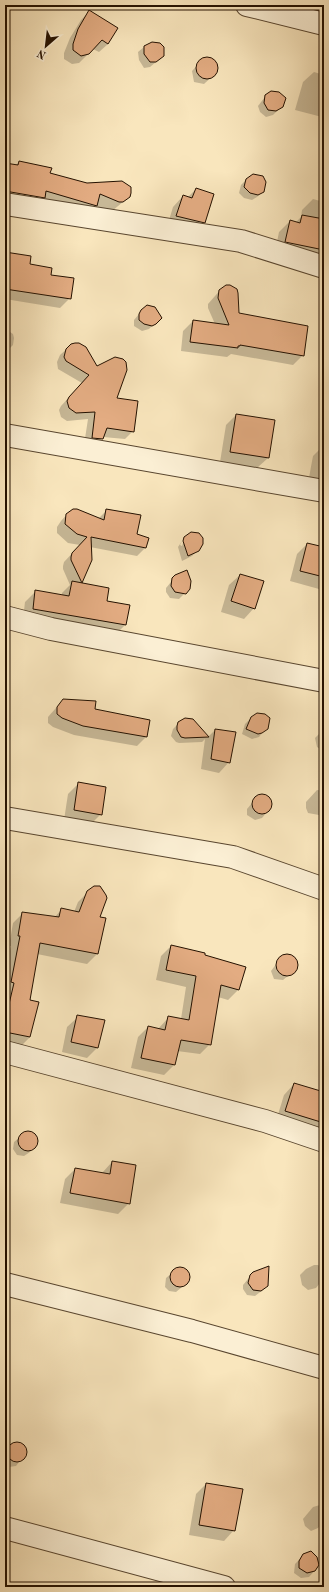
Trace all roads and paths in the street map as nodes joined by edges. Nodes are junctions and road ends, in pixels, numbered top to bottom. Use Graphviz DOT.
graph roads {
  1 [pos="247,5"];
  2 [pos="324,24"];
  3 [pos="5,204"];
  4 [pos="324,267"];
  5 [pos="5,435"];
  6 [pos="324,491"];
  7 [pos="5,617"];
  8 [pos="324,681"];
  9 [pos="5,818"];
  10 [pos="324,889"];
  11 [pos="5,1052"];
  12 [pos="324,1141"];
  13 [pos="5,1284"];
  14 [pos="324,1368"];
  15 [pos="5,1528"];
  16 [pos="224,1587"];
  1 -- 2 [label="street"];
  3 -- 4 [label="street"];
  5 -- 6 [label="street"];
  7 -- 8 [label="street"];
  9 -- 10 [label="street"];
  11 -- 12 [label="street"];
  13 -- 14 [label="street"];
  15 -- 16 [label="street"];
}
